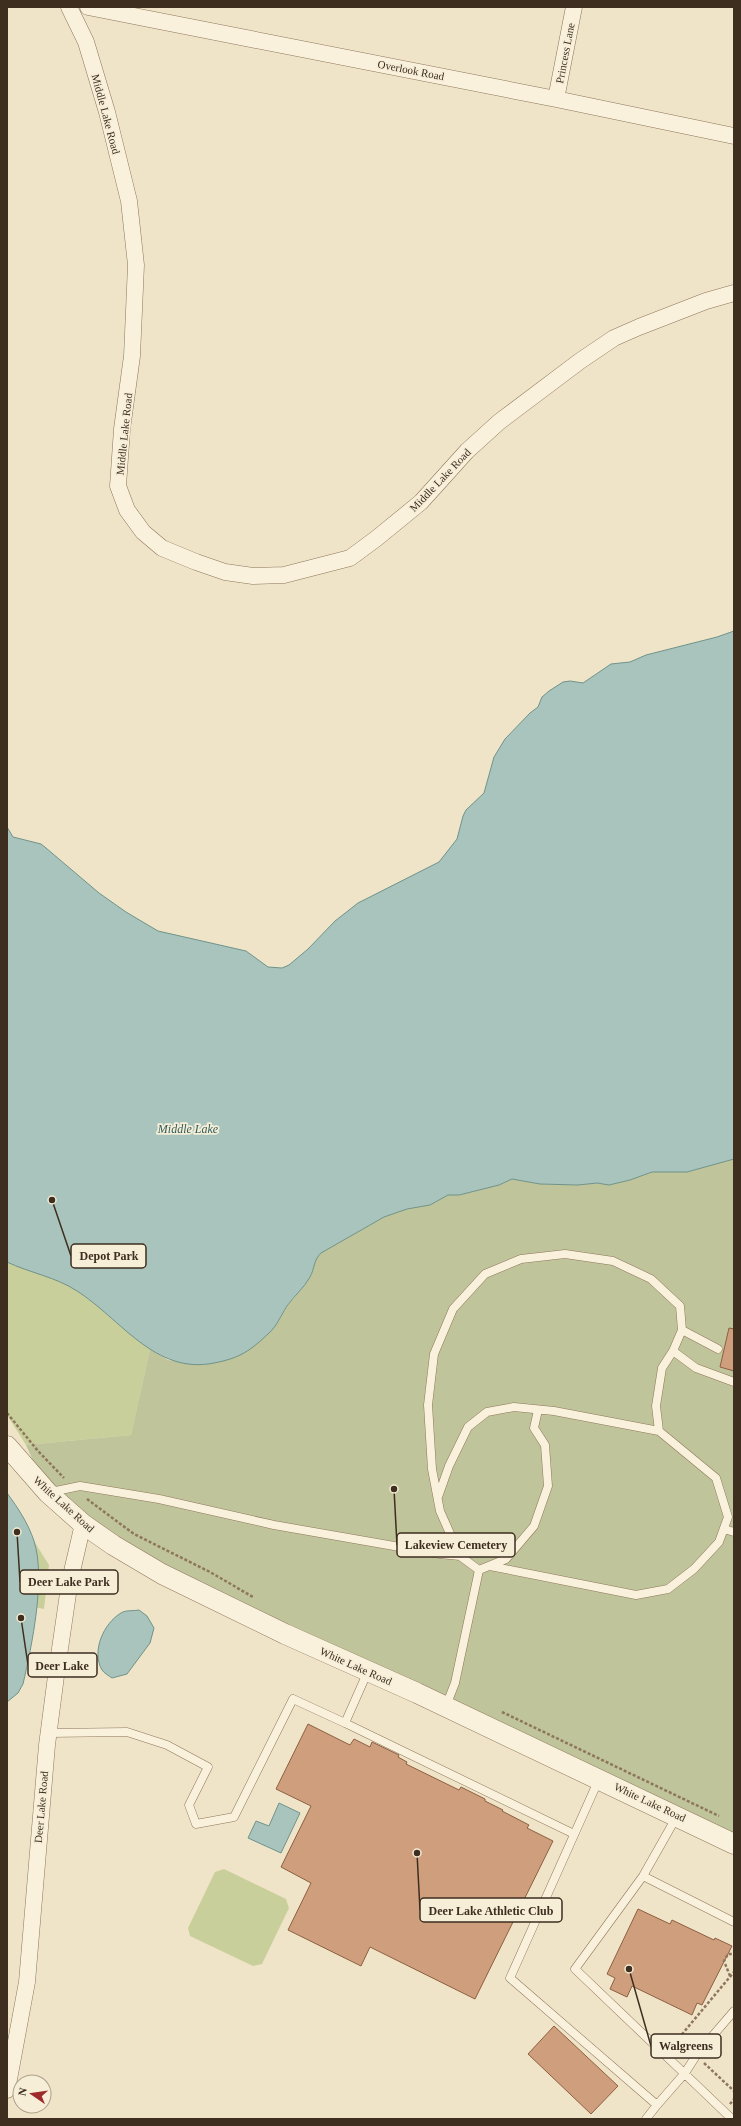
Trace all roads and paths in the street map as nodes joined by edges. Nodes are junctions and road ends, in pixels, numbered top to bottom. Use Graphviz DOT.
graph roads {
  1 [pos="69,7"];
  2 [pos="88,7"];
  3 [pos="574,7"];
  4 [pos="556,99"];
  5 [pos="734,136"];
  6 [pos="734,293"];
  7 [pos="682,1330"];
  8 [pos="718,1349"];
  9 [pos="673,1351"];
  10 [pos="734,1382"];
  11 [pos="538,1410"];
  12 [pos="7,1413"];
  13 [pos="659,1431"];
  14 [pos="7,1446"];
  15 [pos="73,1488"];
  16 [pos="48,1493"];
  17 [pos="438,1499"];
  18 [pos="83,1524"];
  19 [pos="724,1529"];
  20 [pos="734,1532"];
  21 [pos="460,1556"];
  22 [pos="490,1566"];
  23 [pos="479,1570"];
  24 [pos="257,1599"];
  25 [pos="368,1671"];
  26 [pos="446,1706"];
  27 [pos="496,1710"];
  28 [pos="345,1723"];
  29 [pos="48,1733"];
  30 [pos="599,1778"];
  31 [pos="678,1815"];
  32 [pos="720,1816"];
  33 [pos="574,1834"];
  34 [pos="734,1844"];
  35 [pos="643,1876"];
  36 [pos="734,1922"];
  37 [pos="734,1954"];
  38 [pos="730,1977"];
  39 [pos="734,2011"];
  40 [pos="685,2073"];
  41 [pos="7,2090"];
  42 [pos="657,2105"];
  43 [pos="646,2119"];
  44 [pos="732,2119"];
  1 -- 6 [label="street, Middle Lake Road"];
  2 -- 4 [label="street, Overlook Road"];
  3 -- 4 [label="street, Princess Lane"];
  4 -- 5 [label="street, Overlook Road"];
  7 -- 8 [label="lane"];
  7 -- 9 [label="lane"];
  7 -- 17 [label="lane"];
  9 -- 10 [label="lane"];
  9 -- 13 [label="lane"];
  11 -- 13 [label="lane"];
  11 -- 17 [label="lane"];
  11 -- 22 [label="lane"];
  12 -- 15 [label="path"];
  13 -- 19 [label="lane"];
  14 -- 16 [label="street, White Lake Road"];
  15 -- 16 [label="lane"];
  15 -- 21 [label="lane"];
  15 -- 24 [label="path"];
  16 -- 18 [label="street, White Lake Road"];
  17 -- 21 [label="lane"];
  18 -- 25 [label="street, White Lake Road"];
  18 -- 29 [label="street, Deer Lake Road"];
  19 -- 20 [label="lane"];
  19 -- 22 [label="lane"];
  21 -- 23 [label="lane"];
  22 -- 23 [label="lane"];
  23 -- 26 [label="lane"];
  25 -- 26 [label="street, White Lake Road"];
  25 -- 28 [label="lane"];
  26 -- 30 [label="street, White Lake Road"];
  27 -- 32 [label="path"];
  28 -- 29 [label="lane"];
  28 -- 33 [label="lane"];
  29 -- 41 [label="street, Deer Lake Road"];
  30 -- 31 [label="street, White Lake Road"];
  30 -- 33 [label="lane"];
  31 -- 34 [label="street, White Lake Road"];
  31 -- 35 [label="lane"];
  33 -- 42 [label="lane"];
  35 -- 36 [label="lane"];
  35 -- 40 [label="lane"];
  37 -- 38 [label="path"];
  39 -- 40 [label="lane"];
  40 -- 42 [label="lane"];
  40 -- 44 [label="lane"];
  42 -- 43 [label="lane"];
}
